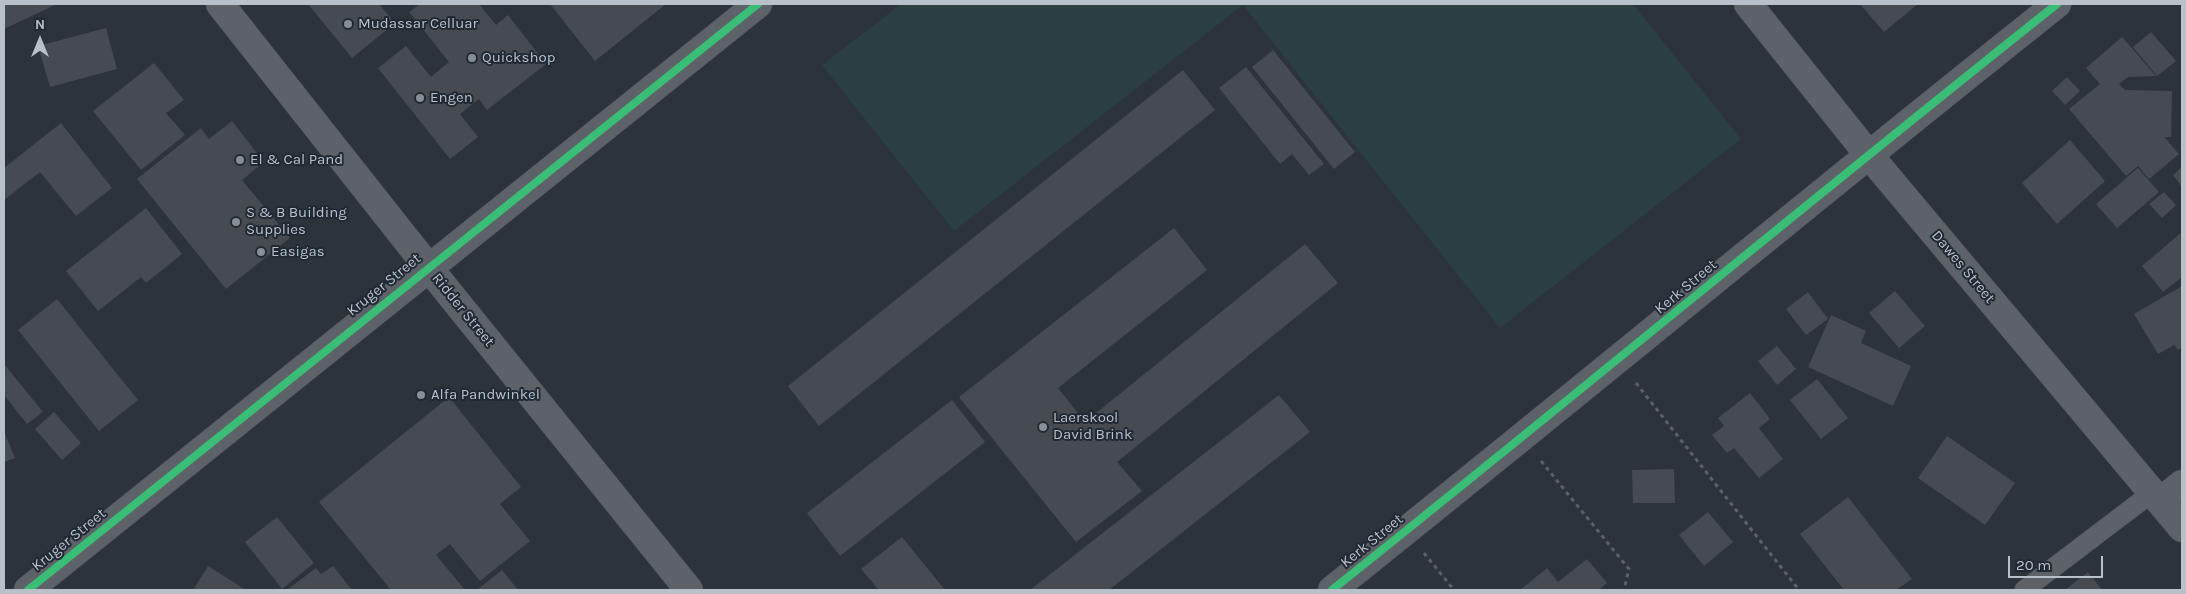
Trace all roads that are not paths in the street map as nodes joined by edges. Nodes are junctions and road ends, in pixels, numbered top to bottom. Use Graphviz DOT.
graph roads {
  1 [pos="220,4"];
  2 [pos="758,4"];
  3 [pos="1748,4"];
  4 [pos="2058,4"];
  5 [pos="1868,154"];
  6 [pos="428,267"];
  7 [pos="2182,484"];
  8 [pos="2157,496"];
  9 [pos="2182,528"];
  10 [pos="28,590"];
  11 [pos="689,590"];
  12 [pos="1332,590"];
  13 [pos="2024,590"];
  1 -- 6 [label="street, Ridder Street"];
  2 -- 6 [label="street, Kruger Street"];
  3 -- 5 [label="street, Dawes Street"];
  4 -- 5 [label="street, Kerk Street"];
  5 -- 8 [label="street, Dawes Street"];
  5 -- 12 [label="street, Kerk Street"];
  6 -- 10 [label="street, Kruger Street"];
  6 -- 11 [label="street, Ridder Street"];
  7 -- 8 [label="street"];
  8 -- 9 [label="street, Dawes Street"];
  8 -- 13 [label="lane"];
}
